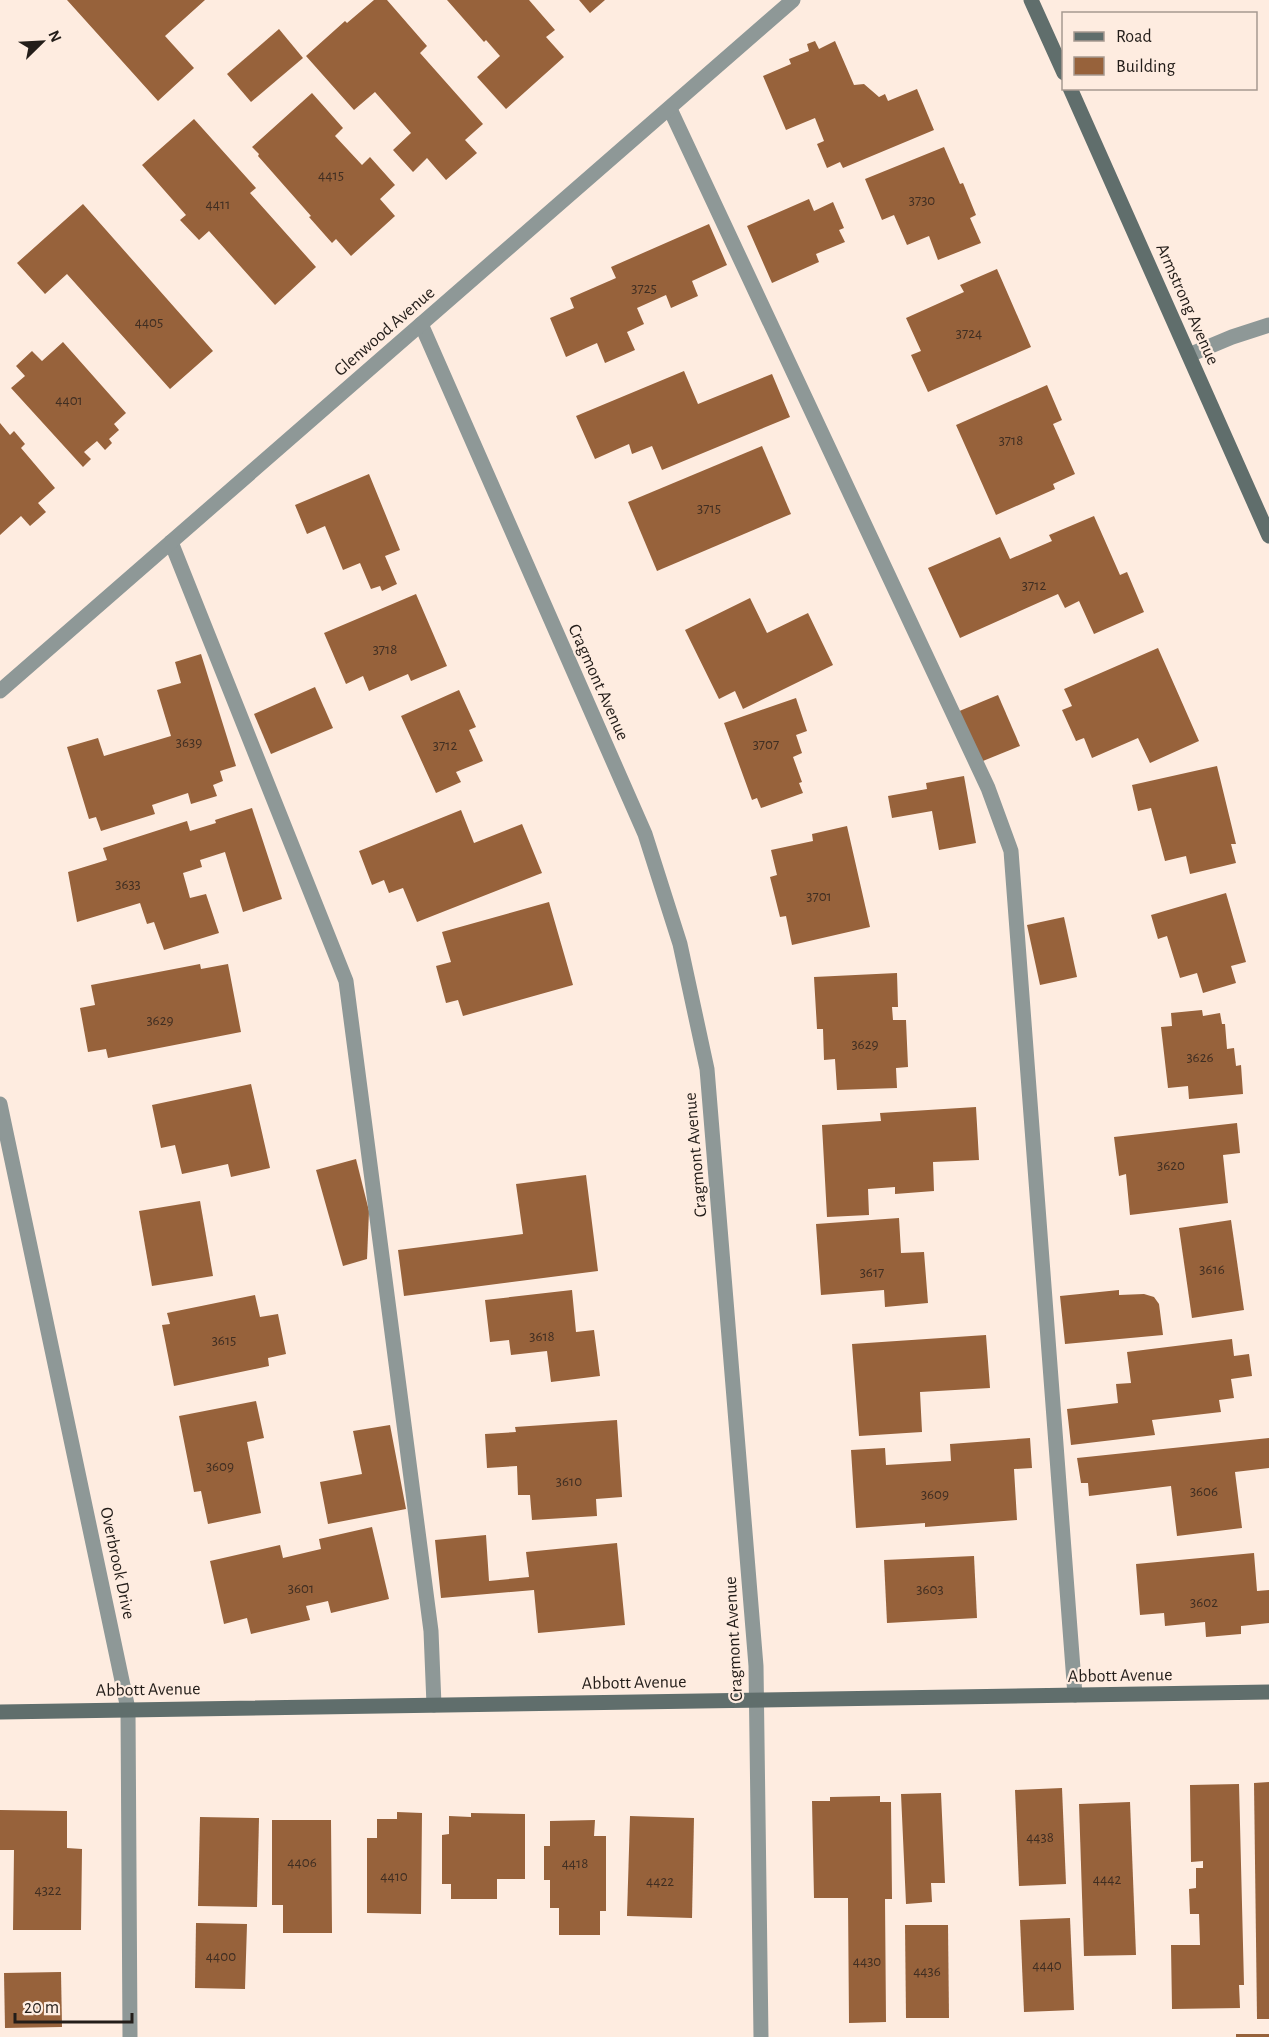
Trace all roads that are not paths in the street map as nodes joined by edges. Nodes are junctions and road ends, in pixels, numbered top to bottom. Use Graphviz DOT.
graph roads {
  1 [pos="793,0"];
  2 [pos="1031,0"];
  3 [pos="1062,69"];
  4 [pos="1071,90"];
  5 [pos="669,109"];
  6 [pos="421,324"];
  7 [pos="1269,326"];
  8 [pos="1189,355"];
  9 [pos="1269,536"];
  10 [pos="171,542"];
  11 [pos="0,691"];
  12 [pos="0,1104"];
  13 [pos="1269,1692"];
  14 [pos="1075,1695"];
  15 [pos="756,1700"];
  16 [pos="434,1705"];
  17 [pos="128,1709"];
  18 [pos="0,1712"];
  19 [pos="130,2037"];
  20 [pos="761,2037"];
  1 -- 5 [label="street, Glenwood Avenue"];
  2 -- 3 [label="street"];
  4 -- 8 [label="street, Armstrong Avenue"];
  5 -- 6 [label="street, Glenwood Avenue"];
  5 -- 14 [label="street"];
  6 -- 10 [label="street, Glenwood Avenue"];
  6 -- 15 [label="street, Cragmont Avenue"];
  7 -- 8 [label="street"];
  8 -- 9 [label="street, Armstrong Avenue"];
  10 -- 11 [label="street, Glenwood Avenue"];
  10 -- 16 [label="street"];
  12 -- 17 [label="street, Overbrook Drive"];
  13 -- 14 [label="street, Abbott Avenue"];
  14 -- 15 [label="street, Abbott Avenue"];
  15 -- 16 [label="street, Abbott Avenue"];
  15 -- 20 [label="street, Cragmont Avenue"];
  16 -- 17 [label="street, Abbott Avenue"];
  17 -- 18 [label="street, Abbott Avenue"];
  17 -- 19 [label="street, Overbrook Drive"];
}
